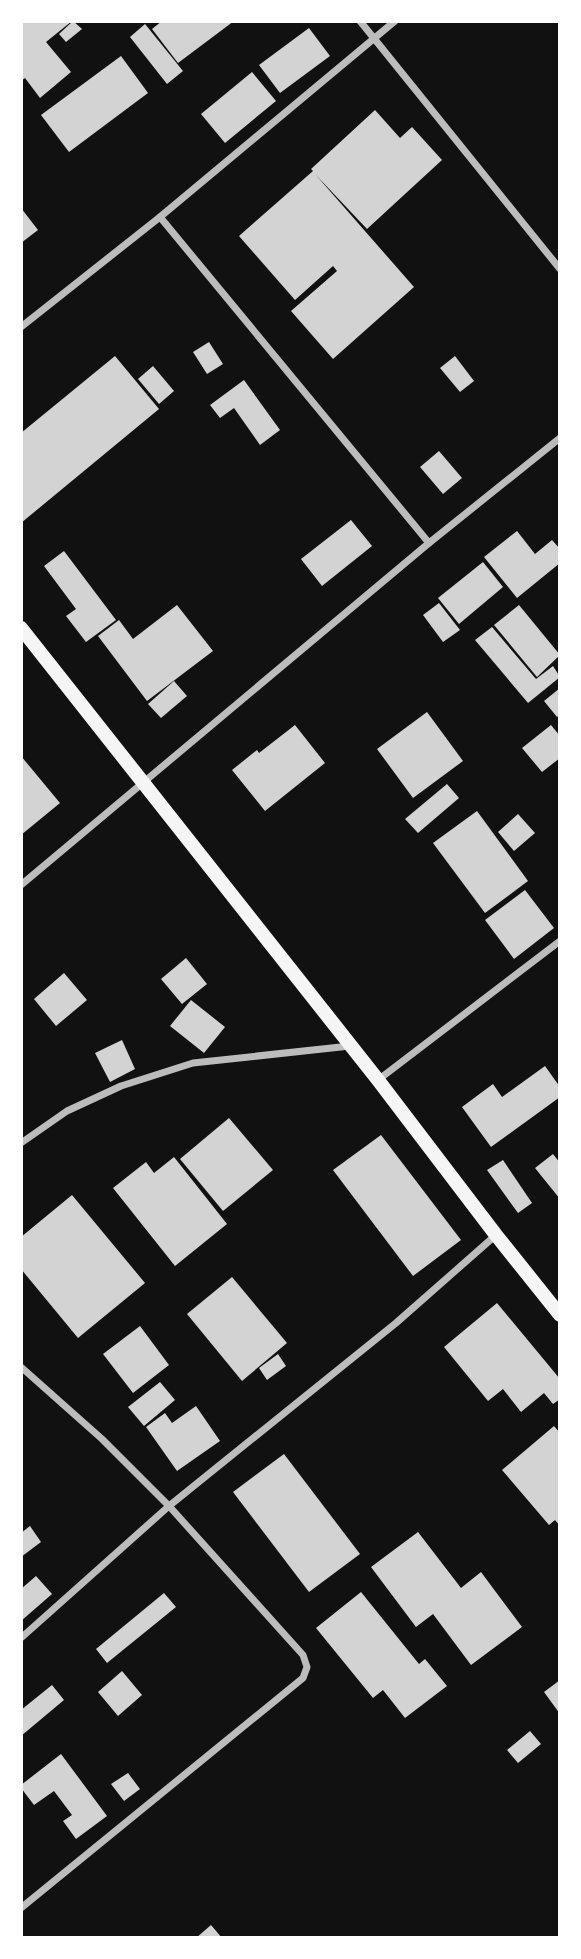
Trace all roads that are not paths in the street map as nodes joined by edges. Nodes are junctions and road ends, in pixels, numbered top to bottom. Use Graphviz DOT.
graph roads {
  1 [pos="360,21"];
  2 [pos="395,21"];
  3 [pos="373,39"];
  4 [pos="160,217"];
  5 [pos="560,269"];
  6 [pos="21,327"];
  7 [pos="560,438"];
  8 [pos="429,543"];
  9 [pos="21,628"];
  10 [pos="144,784"];
  11 [pos="21,885"];
  12 [pos="560,941"];
  13 [pos="351,1046"];
  14 [pos="378,1080"];
  15 [pos="21,1143"];
  16 [pos="496,1235"];
  17 [pos="560,1315"];
  18 [pos="21,1367"];
  19 [pos="30,1375"];
  20 [pos="21,1383"];
  21 [pos="169,1506"];
  22 [pos="21,1638"];
  23 [pos="21,1908"];
  1 -- 3 [label="street"];
  2 -- 3 [label="street"];
  3 -- 4 [label="street"];
  3 -- 5 [label="street"];
  4 -- 6 [label="street"];
  4 -- 8 [label="street"];
  7 -- 8 [label="street"];
  8 -- 10 [label="street"];
  9 -- 10 [label="main road"];
  10 -- 11 [label="street"];
  10 -- 13 [label="main road"];
  12 -- 14 [label="street"];
  13 -- 14 [label="main road"];
  13 -- 15 [label="street"];
  14 -- 16 [label="main road"];
  16 -- 17 [label="main road"];
  16 -- 21 [label="street"];
  18 -- 19 [label="street"];
  19 -- 20 [label="street"];
  19 -- 21 [label="street"];
  21 -- 22 [label="street"];
  21 -- 23 [label="street"];
}
